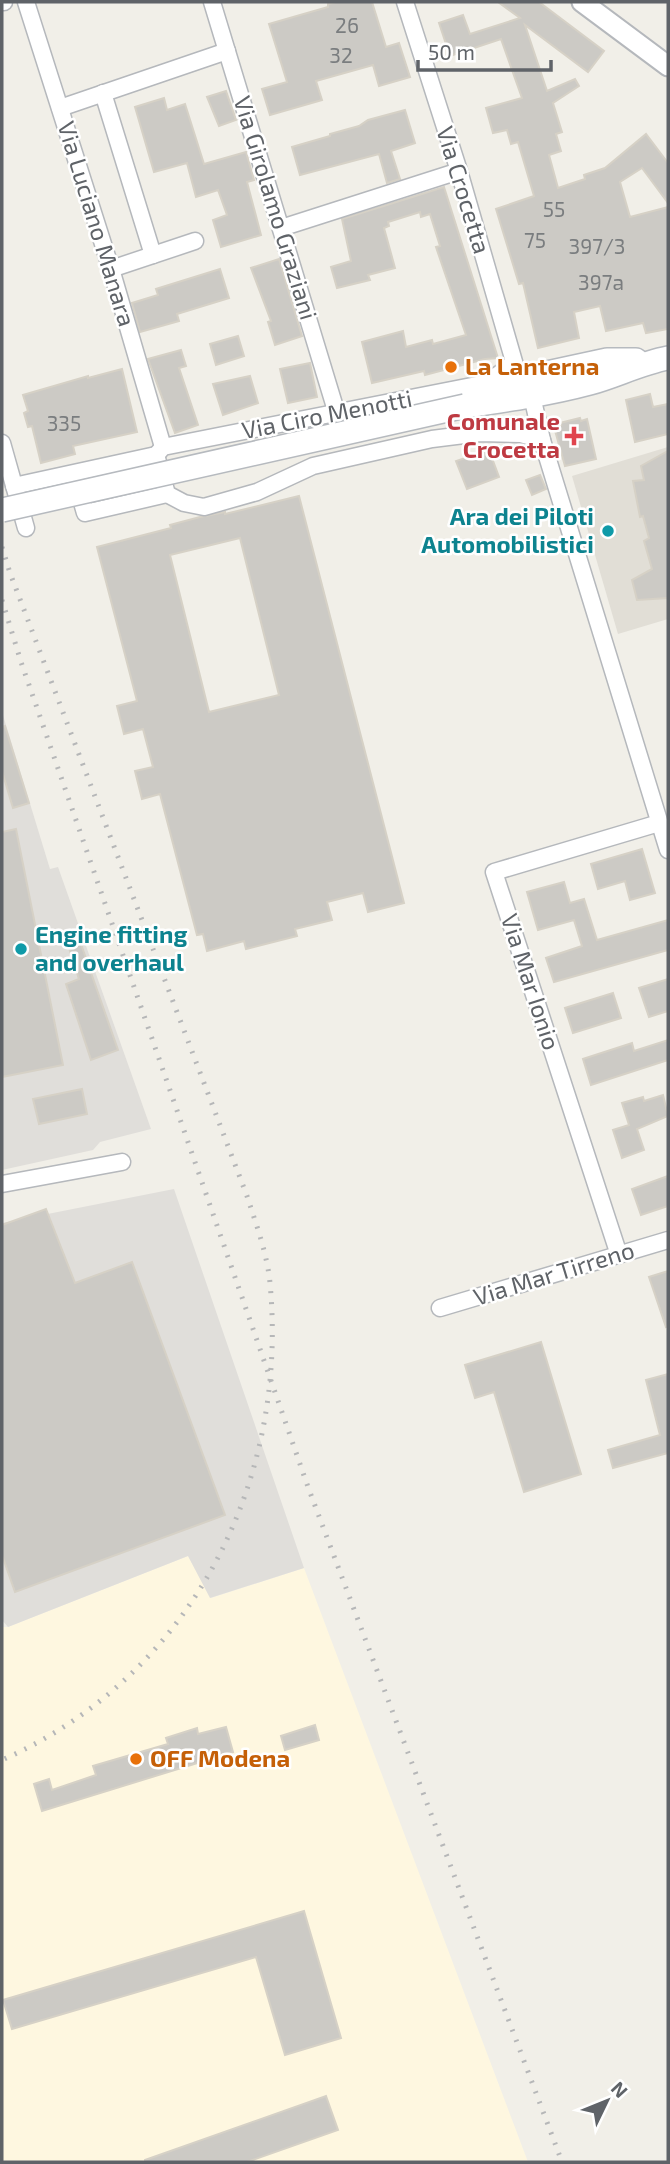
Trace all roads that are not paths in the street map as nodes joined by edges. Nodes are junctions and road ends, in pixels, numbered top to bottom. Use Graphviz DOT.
graph roads {
  1 [pos="26,2"];
  2 [pos="212,2"];
  3 [pos="405,2"];
  4 [pos="582,2"];
  5 [pos="227,51"];
  6 [pos="668,66"];
  7 [pos="103,93"];
  8 [pos="60,107"];
  9 [pos="459,171"];
  10 [pos="281,228"];
  11 [pos="195,241"];
  12 [pos="153,255"];
  13 [pos="111,269"];
  14 [pos="660,360"];
  15 [pos="522,379"];
  16 [pos="337,414"];
  17 [pos="542,440"];
  18 [pos="2,443"];
  19 [pos="160,451"];
  20 [pos="74,473"];
  21 [pos="14,486"];
  22 [pos="167,494"];
  23 [pos="2,510"];
  24 [pos="26,528"];
  25 [pos="659,823"];
  26 [pos="668,850"];
  27 [pos="122,1162"];
  28 [pos="2,1184"];
  29 [pos="668,1240"];
  30 [pos="619,1255"];
  31 [pos="440,1308"];
  1 -- 8 [label="street, Via Luciano Manara"];
  2 -- 5 [label="street, Via Girolamo Graziani"];
  3 -- 9 [label="street, Via Crocetta"];
  4 -- 6 [label="street"];
  5 -- 7 [label="street"];
  5 -- 10 [label="street, Via Girolamo Graziani"];
  7 -- 8 [label="street"];
  7 -- 12 [label="street"];
  8 -- 13 [label="street, Via Luciano Manara"];
  9 -- 10 [label="street"];
  9 -- 15 [label="street, Via Crocetta"];
  10 -- 16 [label="street, Via Girolamo Graziani"];
  11 -- 12 [label="street"];
  12 -- 13 [label="street"];
  13 -- 19 [label="street, Via Luciano Manara"];
  14 -- 15 [label="main road, Via Ciro Menotti"];
  15 -- 16 [label="street, Via Ciro Menotti"];
  15 -- 17 [label="street, Via Crocetta"];
  15 -- 23 [label="main road, Via Ciro Menotti, bridge"];
  16 -- 19 [label="street, Via Ciro Menotti"];
  17 -- 22 [label="street, Via Ciro Menotti"];
  17 -- 25 [label="street, Via Crocetta"];
  18 -- 21 [label="street"];
  19 -- 20 [label="street, Via Ciro Menotti"];
  19 -- 22 [label="street"];
  20 -- 21 [label="street, Via Ciro Menotti"];
  20 -- 22 [label="street"];
  21 -- 24 [label="street"];
  25 -- 26 [label="street, Via Crocetta"];
  25 -- 30 [label="street, Via Mar Ionio"];
  27 -- 28 [label="street"];
  29 -- 30 [label="street, Via Mar Tirreno"];
  30 -- 31 [label="street, Via Mar Tirreno"];
}
